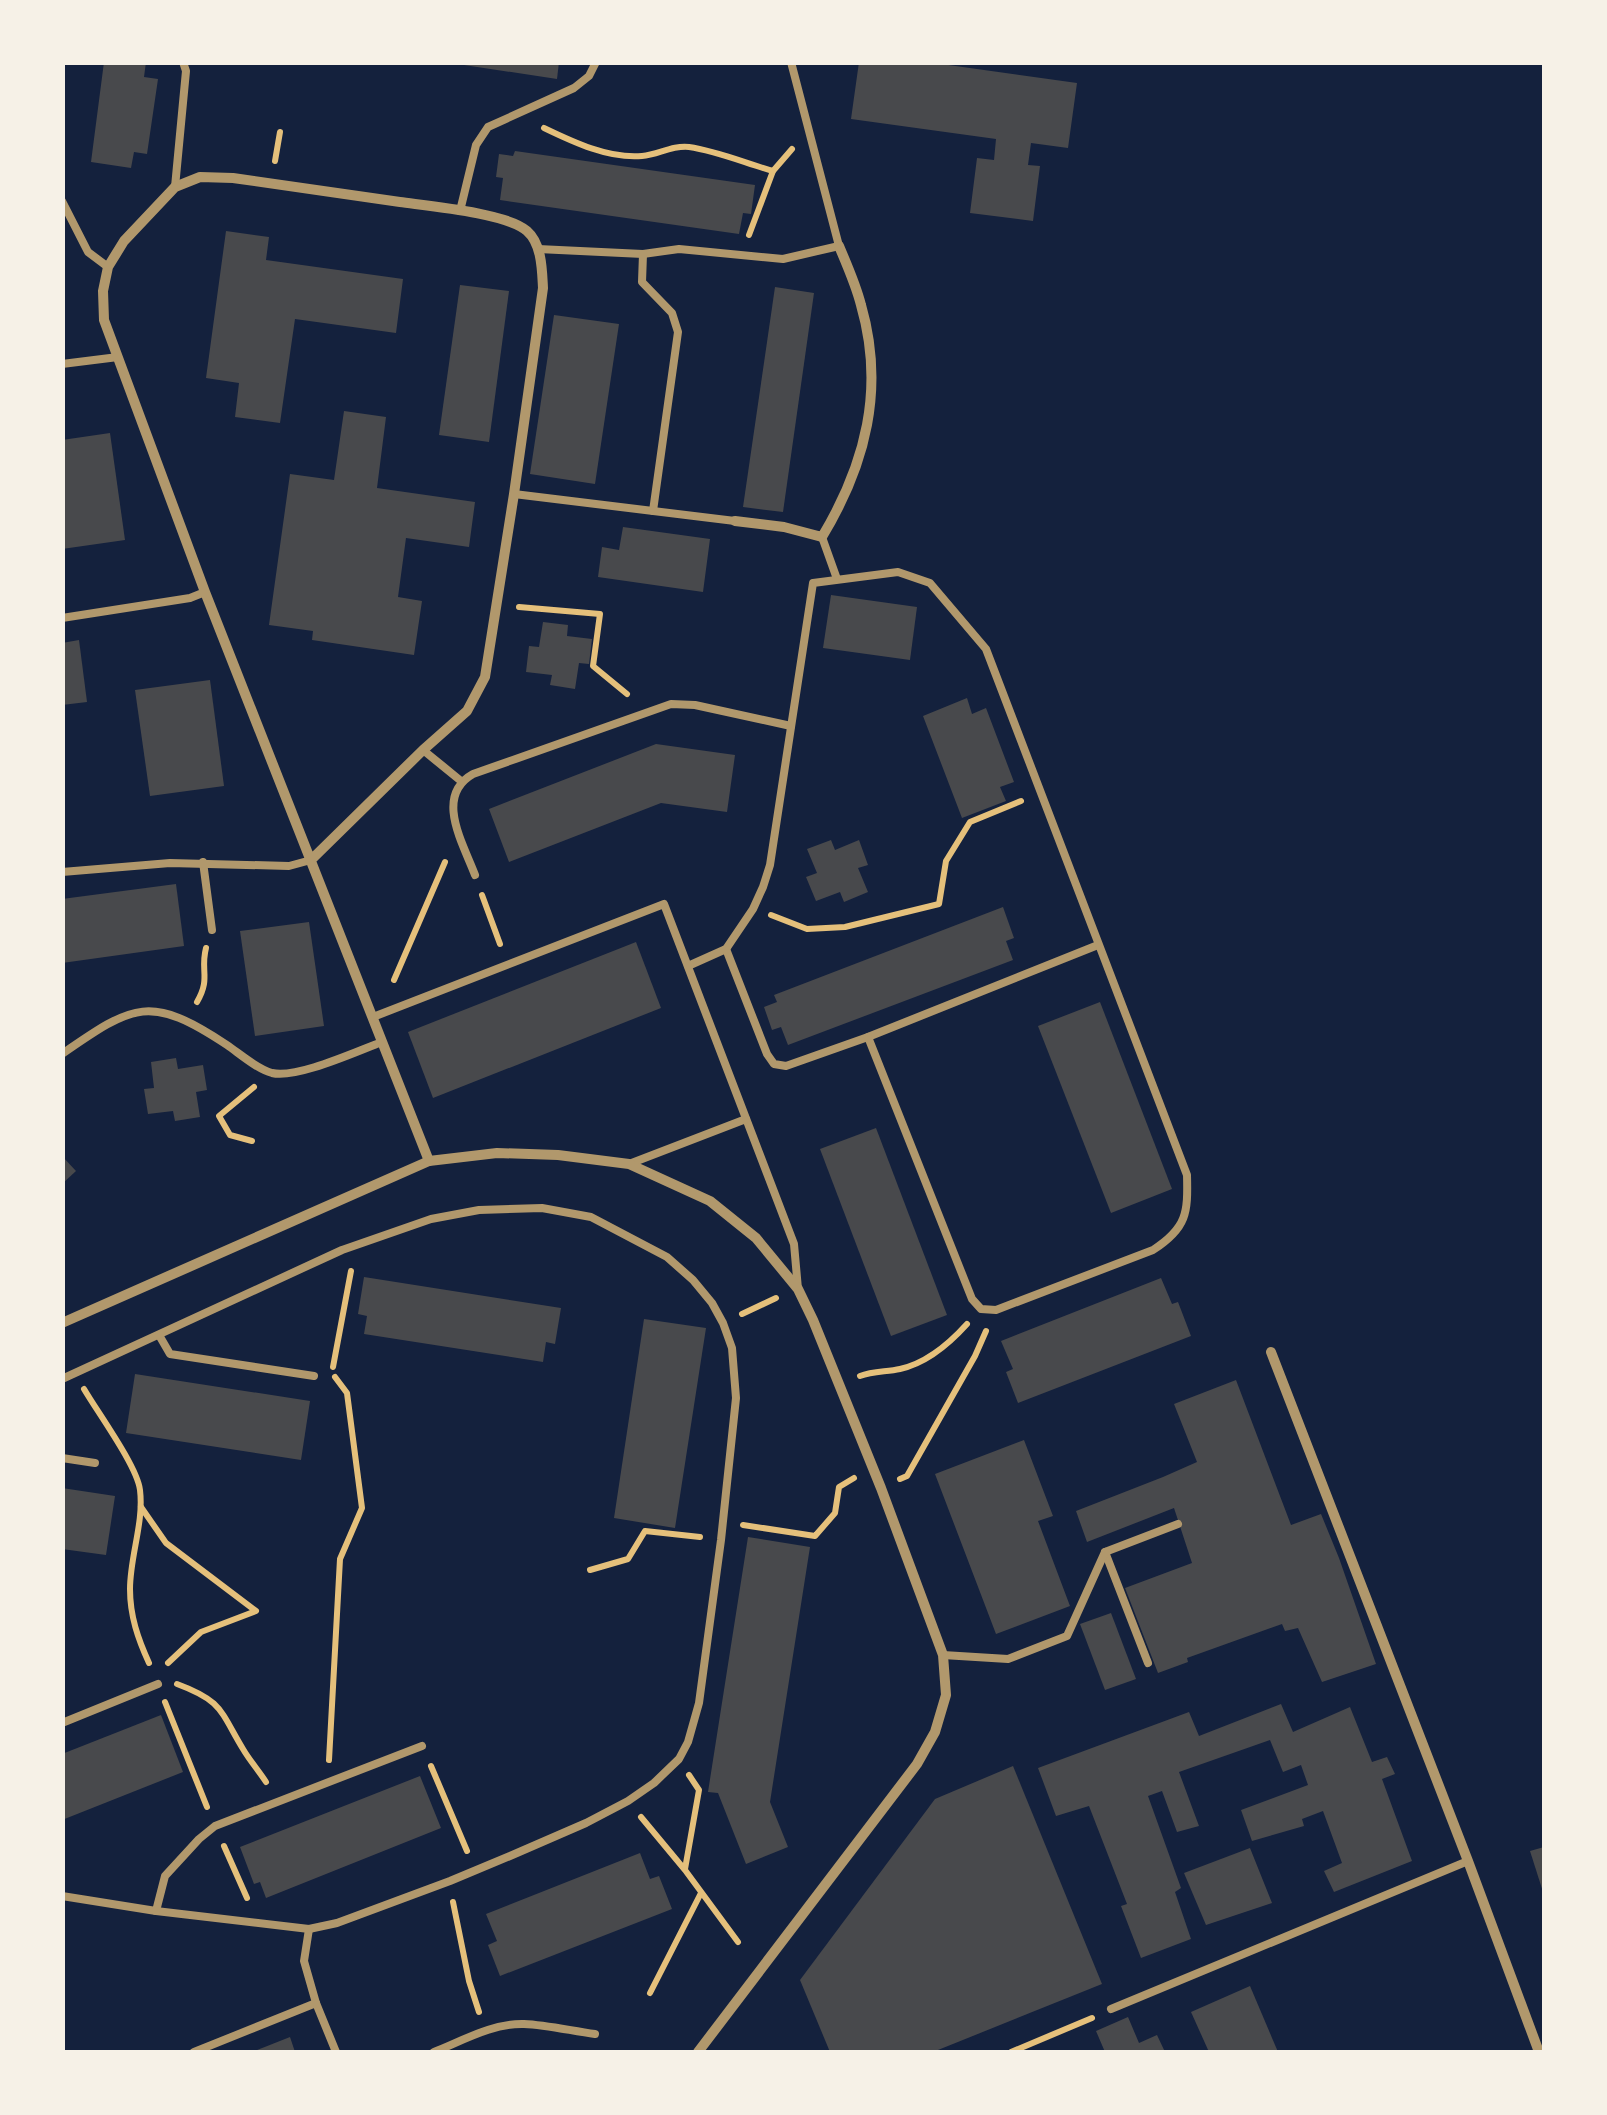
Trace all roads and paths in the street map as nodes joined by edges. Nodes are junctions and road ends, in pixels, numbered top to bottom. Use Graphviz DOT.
graph roads {
  1 [pos="184,62"];
  2 [pos="596,62"];
  3 [pos="791,62"];
  4 [pos="517,112"];
  5 [pos="809,130"];
  6 [pos="773,171"];
  7 [pos="175,188"];
  8 [pos="62,201"];
  9 [pos="460,211"];
  10 [pos="839,246"];
  11 [pos="538,248"];
  12 [pos="643,254"];
  13 [pos="741,255"];
  14 [pos="108,267"];
  15 [pos="118,357"];
  16 [pos="62,364"];
  17 [pos="514,494"];
  18 [pos="653,511"];
  19 [pos="736,521"];
  20 [pos="822,536"];
  21 [pos="837,579"];
  22 [pos="205,592"];
  23 [pos="495,606"];
  24 [pos="62,618"];
  25 [pos="647,711"];
  26 [pos="791,726"];
  27 [pos="423,750"];
  28 [pos="461,781"];
  29 [pos="1041,794"];
  30 [pos="459,834"];
  31 [pos="312,860"];
  32 [pos="204,862"];
  33 [pos="62,872"];
  34 [pos="475,875"];
  35 [pos="753,909"];
  36 [pos="212,930"];
  37 [pos="1098,944"];
  38 [pos="726,948"];
  39 [pos="508,965"];
  40 [pos="688,966"];
  41 [pos="394,980"];
  42 [pos="182,1018"];
  43 [pos="373,1018"];
  44 [pos="868,1037"];
  45 [pos="382,1042"];
  46 [pos="62,1054"];
  47 [pos="270,1072"];
  48 [pos="746,1119"];
  49 [pos="252,1142"];
  50 [pos="429,1162"];
  51 [pos="629,1164"];
  52 [pos="342,1250"];
  53 [pos="798,1289"];
  54 [pos="981,1308"];
  55 [pos="996,1310"];
  56 [pos="62,1323"];
  57 [pos="722,1323"];
  58 [pos="159,1335"];
  59 [pos="1271,1352"];
  60 [pos="75,1373"];
  61 [pos="314,1376"];
  62 [pos="62,1378"];
  63 [pos="839,1384"];
  64 [pos="62,1458"];
  65 [pos="95,1463"];
  66 [pos="872,1468"];
  67 [pos="881,1488"];
  68 [pos="140,1506"];
  69 [pos="722,1522"];
  70 [pos="1178,1524"];
  71 [pos="721,1540"];
  72 [pos="1105,1552"];
  73 [pos="590,1570"];
  74 [pos="943,1654"];
  75 [pos="1148,1663"];
  76 [pos="156,1680"];
  77 [pos="62,1723"];
  78 [pos="422,1746"];
  79 [pos="679,1759"];
  80 [pos="334,1780"];
  81 [pos="282,1800"];
  82 [pos="628,1800"];
  83 [pos="215,1826"];
  84 [pos="1468,1862"];
  85 [pos="685,1870"];
  86 [pos="475,1871"];
  87 [pos="450,1881"];
  88 [pos="701,1893"];
  89 [pos="62,1896"];
  90 [pos="156,1911"];
  91 [pos="252,1924"];
  92 [pos="308,1929"];
  93 [pos="738,1942"];
  94 [pos="650,1993"];
  95 [pos="316,2003"];
  96 [pos="1111,2010"];
  97 [pos="485,2031"];
  98 [pos="595,2034"];
  99 [pos="194,2052"];
  100 [pos="336,2052"];
  101 [pos="434,2052"];
  102 [pos="698,2052"];
  103 [pos="1010,2052"];
  104 [pos="1539,2052"];
  1 -- 7 [label="lane"];
  2 -- 4 [label="lane"];
  3 -- 5 [label="lane"];
  4 -- 6 [label="path"];
  4 -- 9 [label="lane"];
  5 -- 6 [label="path"];
  5 -- 10 [label="lane"];
  6 -- 13 [label="path"];
  7 -- 9 [label="street"];
  7 -- 14 [label="street"];
  8 -- 14 [label="lane"];
  9 -- 11 [label="street"];
  10 -- 13 [label="lane"];
  10 -- 20 [label="street"];
  11 -- 12 [label="lane"];
  11 -- 17 [label="street"];
  12 -- 13 [label="lane"];
  12 -- 18 [label="lane"];
  14 -- 15 [label="street"];
  15 -- 16 [label="lane"];
  15 -- 22 [label="street"];
  17 -- 18 [label="lane"];
  17 -- 23 [label="street"];
  18 -- 19 [label="lane"];
  19 -- 20 [label="street"];
  20 -- 21 [label="lane"];
  21 -- 26 [label="lane"];
  21 -- 29 [label="lane"];
  22 -- 24 [label="lane"];
  22 -- 31 [label="street"];
  23 -- 25 [label="path"];
  23 -- 27 [label="street"];
  25 -- 26 [label="lane"];
  25 -- 28 [label="lane"];
  26 -- 35 [label="lane"];
  27 -- 28 [label="lane"];
  27 -- 31 [label="street"];
  28 -- 30 [label="lane"];
  29 -- 35 [label="path"];
  29 -- 37 [label="lane"];
  30 -- 34 [label="lane"];
  30 -- 41 [label="path"];
  31 -- 32 [label="lane"];
  31 -- 43 [label="street"];
  32 -- 33 [label="lane"];
  32 -- 36 [label="lane"];
  34 -- 39 [label="path"];
  35 -- 38 [label="lane"];
  36 -- 42 [label="path"];
  37 -- 44 [label="lane"];
  37 -- 55 [label="lane"];
  38 -- 40 [label="lane"];
  38 -- 44 [label="lane"];
  39 -- 40 [label="lane"];
  39 -- 43 [label="lane"];
  40 -- 48 [label="lane"];
  42 -- 46 [label="lane"];
  42 -- 47 [label="lane"];
  43 -- 45 [label="street"];
  44 -- 54 [label="lane"];
  45 -- 47 [label="lane"];
  45 -- 50 [label="street"];
  47 -- 49 [label="path"];
  48 -- 51 [label="lane"];
  48 -- 53 [label="lane"];
  50 -- 51 [label="street"];
  50 -- 56 [label="street"];
  51 -- 53 [label="street"];
  52 -- 57 [label="lane"];
  52 -- 58 [label="lane"];
  52 -- 80 [label="path"];
  53 -- 57 [label="path"];
  53 -- 63 [label="street"];
  54 -- 55 [label="lane"];
  54 -- 63 [label="path"];
  55 -- 67 [label="path"];
  57 -- 69 [label="lane"];
  58 -- 60 [label="lane"];
  58 -- 61 [label="lane"];
  59 -- 84 [label="street"];
  60 -- 62 [label="lane"];
  60 -- 68 [label="path"];
  63 -- 66 [label="street"];
  64 -- 65 [label="lane"];
  66 -- 67 [label="street"];
  66 -- 69 [label="path"];
  67 -- 74 [label="street"];
  68 -- 76 [label="path"];
  68 -- 76 [label="path"];
  69 -- 71 [label="lane"];
  70 -- 72 [label="lane"];
  71 -- 73 [label="path"];
  71 -- 79 [label="lane"];
  72 -- 74 [label="lane"];
  72 -- 75 [label="lane"];
  74 -- 102 [label="street"];
  76 -- 77 [label="lane"];
  76 -- 81 [label="path"];
  76 -- 83 [label="path"];
  78 -- 80 [label="lane"];
  78 -- 86 [label="path"];
  79 -- 82 [label="lane"];
  79 -- 85 [label="path"];
  80 -- 81 [label="lane"];
  81 -- 83 [label="lane"];
  82 -- 85 [label="path"];
  82 -- 86 [label="lane"];
  83 -- 90 [label="lane"];
  83 -- 91 [label="path"];
  84 -- 96 [label="lane"];
  84 -- 104 [label="street"];
  85 -- 88 [label="path"];
  86 -- 87 [label="lane"];
  87 -- 92 [label="lane"];
  87 -- 97 [label="path"];
  88 -- 93 [label="path"];
  88 -- 94 [label="path"];
  89 -- 90 [label="lane"];
  90 -- 91 [label="lane"];
  91 -- 92 [label="lane"];
  92 -- 95 [label="lane"];
  95 -- 99 [label="lane"];
  95 -- 100 [label="lane"];
  96 -- 103 [label="path"];
  97 -- 98 [label="lane"];
  97 -- 101 [label="lane"];
}
